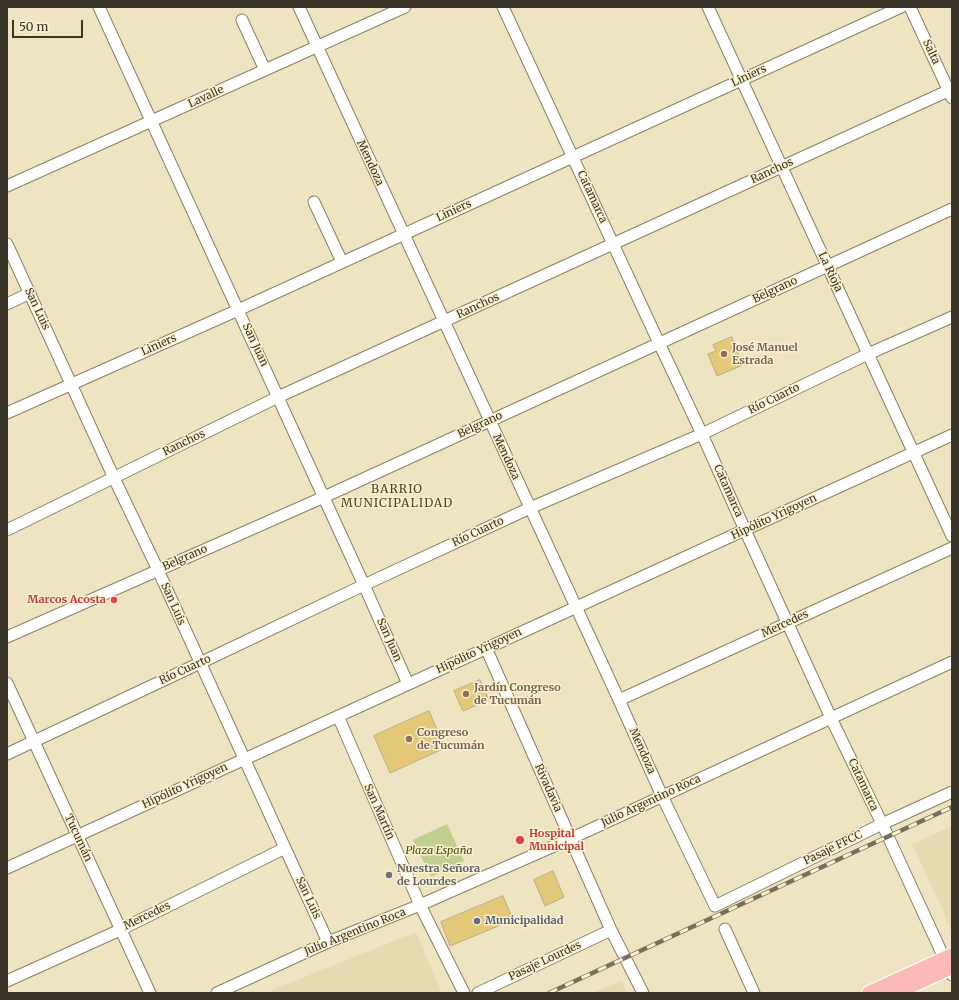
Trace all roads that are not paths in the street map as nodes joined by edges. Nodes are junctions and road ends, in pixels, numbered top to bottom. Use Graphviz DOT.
graph roads {
  1 [pos="100,7"];
  2 [pos="299,7"];
  3 [pos="405,7"];
  4 [pos="503,7"];
  5 [pos="708,7"];
  6 [pos="900,7"];
  7 [pos="910,7"];
  8 [pos="242,20"];
  9 [pos="316,46"];
  10 [pos="265,70"];
  11 [pos="741,80"];
  12 [pos="951,92"];
  13 [pos="152,121"];
  14 [pos="573,157"];
  15 [pos="782,167"];
  16 [pos="7,186"];
  17 [pos="314,202"];
  18 [pos="952,209"];
  19 [pos="404,234"];
  20 [pos="7,244"];
  21 [pos="613,244"];
  22 [pos="342,262"];
  23 [pos="827,266"];
  24 [pos="30,294"];
  25 [pos="7,304"];
  26 [pos="238,310"];
  27 [pos="952,317"];
  28 [pos="444,321"];
  29 [pos="659,343"];
  30 [pos="868,354"];
  31 [pos="72,384"];
  32 [pos="278,397"];
  33 [pos="7,413"];
  34 [pos="490,421"];
  35 [pos="702,434"];
  36 [pos="952,435"];
  37 [pos="913,453"];
  38 [pos="114,478"];
  39 [pos="324,496"];
  40 [pos="530,508"];
  41 [pos="7,530"];
  42 [pos="745,530"];
  43 [pos="952,536"];
  44 [pos="952,548"];
  45 [pos="158,570"];
  46 [pos="364,585"];
  47 [pos="576,607"];
  48 [pos="788,623"];
  49 [pos="7,637"];
  50 [pos="486,648"];
  51 [pos="952,662"];
  52 [pos="200,663"];
  53 [pos="7,683"];
  54 [pos="408,684"];
  55 [pos="619,700"];
  56 [pos="338,716"];
  57 [pos="832,718"];
  58 [pos="34,742"];
  59 [pos="7,754"];
  60 [pos="244,759"];
  61 [pos="952,792"];
  62 [pos="662,796"];
  63 [pos="882,824"];
  64 [pos="77,836"];
  65 [pos="570,838"];
  66 [pos="285,848"];
  67 [pos="7,868"];
  68 [pos="420,905"];
  69 [pos="715,906"];
  70 [pos="725,929"];
  71 [pos="120,930"];
  72 [pos="612,930"];
  73 [pos="328,942"];
  74 [pos="950,965"];
  75 [pos="7,981"];
  76 [pos="150,993"];
  77 [pos="217,993"];
  78 [pos="464,993"];
  79 [pos="478,993"];
  80 [pos="642,993"];
  81 [pos="754,993"];
  82 [pos="869,993"];
  83 [pos="896,993"];
  1 -- 13 [label="street, San Juan"];
  2 -- 9 [label="street, Mendoza"];
  3 -- 9 [label="street, Lavalle"];
  4 -- 14 [label="street, Catamarca"];
  5 -- 11 [label="street, La Rioja"];
  6 -- 11 [label="street, Liniers"];
  7 -- 12 [label="street, Salta"];
  8 -- 10 [label="street"];
  9 -- 10 [label="street, Lavalle"];
  9 -- 19 [label="street, Mendoza"];
  10 -- 13 [label="street, Lavalle"];
  11 -- 14 [label="street, Liniers"];
  11 -- 15 [label="street, La Rioja"];
  12 -- 15 [label="street, Ranchos"];
  13 -- 16 [label="street, Lavalle"];
  13 -- 26 [label="street, San Juan"];
  14 -- 19 [label="street, Liniers"];
  14 -- 21 [label="street, Catamarca"];
  15 -- 21 [label="street, Ranchos"];
  15 -- 23 [label="street, La Rioja"];
  17 -- 22 [label="street"];
  18 -- 23 [label="street, Belgrano"];
  19 -- 22 [label="street, Liniers"];
  19 -- 28 [label="street, Mendoza"];
  20 -- 24 [label="street, San Luis"];
  21 -- 28 [label="street, Ranchos"];
  21 -- 29 [label="street, Catamarca"];
  22 -- 26 [label="street, Liniers"];
  23 -- 29 [label="street, Belgrano"];
  23 -- 30 [label="street, La Rioja"];
  24 -- 25 [label="street"];
  24 -- 31 [label="street, San Luis"];
  26 -- 31 [label="street, Liniers"];
  26 -- 32 [label="street, San Juan"];
  27 -- 30 [label="street, Río Cuarto"];
  28 -- 32 [label="street, Ranchos"];
  28 -- 34 [label="street, Mendoza"];
  29 -- 34 [label="street, Belgrano"];
  29 -- 35 [label="street, Catamarca"];
  30 -- 35 [label="street, Río Cuarto"];
  30 -- 37 [label="street, La Rioja"];
  31 -- 33 [label="street, Liniers"];
  31 -- 38 [label="street, San Luis"];
  32 -- 38 [label="street, Ranchos"];
  32 -- 39 [label="street, San Juan"];
  34 -- 39 [label="street, Belgrano"];
  34 -- 40 [label="street, Mendoza"];
  35 -- 40 [label="street, Río Cuarto"];
  35 -- 42 [label="street, Catamarca"];
  36 -- 37 [label="street, Hipólito Yrigoyen"];
  37 -- 42 [label="street, Hipólito Yrigoyen"];
  37 -- 43 [label="street, La Rioja"];
  38 -- 41 [label="street, Ranchos"];
  38 -- 45 [label="street, San Luis"];
  39 -- 45 [label="street, Belgrano"];
  39 -- 46 [label="street, San Juan"];
  40 -- 46 [label="street, Río Cuarto"];
  40 -- 47 [label="street, Mendoza"];
  42 -- 47 [label="street, Hipólito Yrigoyen"];
  42 -- 48 [label="street, Catamarca"];
  44 -- 48 [label="street, Mercedes"];
  45 -- 49 [label="street, Belgrano"];
  45 -- 52 [label="street, San Luis"];
  46 -- 52 [label="street, Río Cuarto"];
  46 -- 54 [label="street, San Juan"];
  47 -- 50 [label="street, Hipólito Yrigoyen"];
  47 -- 55 [label="street, Mendoza"];
  48 -- 55 [label="street, Mercedes"];
  48 -- 57 [label="street, Catamarca"];
  50 -- 54 [label="street, Hipólito Yrigoyen"];
  50 -- 65 [label="street, Rivadavia"];
  51 -- 57 [label="street, Julio Argentino Roca"];
  52 -- 58 [label="street, Río Cuarto"];
  52 -- 60 [label="street, San Luis"];
  53 -- 58 [label="street, Tucumán"];
  54 -- 56 [label="street, Hipólito Yrigoyen"];
  55 -- 62 [label="street, Mendoza"];
  56 -- 60 [label="street, Hipólito Yrigoyen"];
  56 -- 68 [label="street, San Martín"];
  57 -- 62 [label="street, Julio Argentino Roca"];
  57 -- 63 [label="street, Catamarca"];
  58 -- 59 [label="street, Río Cuarto"];
  58 -- 64 [label="street, Tucumán"];
  60 -- 64 [label="street, Hipólito Yrigoyen"];
  60 -- 66 [label="street, San Luis"];
  61 -- 63 [label="street, Pasaje FFCC"];
  62 -- 65 [label="street, Julio Argentino Roca"];
  62 -- 69 [label="street, Mendoza"];
  63 -- 69 [label="street, Pasaje FFCC"];
  63 -- 74 [label="street, Catamarca"];
  64 -- 67 [label="street, Hipólito Yrigoyen"];
  64 -- 71 [label="street, Tucumán"];
  65 -- 68 [label="street, Julio Argentino Roca"];
  65 -- 72 [label="street, Rivadavia"];
  66 -- 71 [label="street, Mercedes"];
  66 -- 73 [label="street, San Luis"];
  68 -- 73 [label="street, Julio Argentino Roca"];
  68 -- 78 [label="street, San Martín"];
  70 -- 81 [label="street"];
  71 -- 75 [label="street, Mercedes"];
  71 -- 76 [label="street, Tucumán"];
  72 -- 79 [label="street, Pasaje Lourdes"];
  72 -- 80 [label="street, Rivadavia"];
  73 -- 77 [label="street, Julio Argentino Roca"];
  74 -- 82 [label="main road"];
  74 -- 83 [label="main road"];
}
